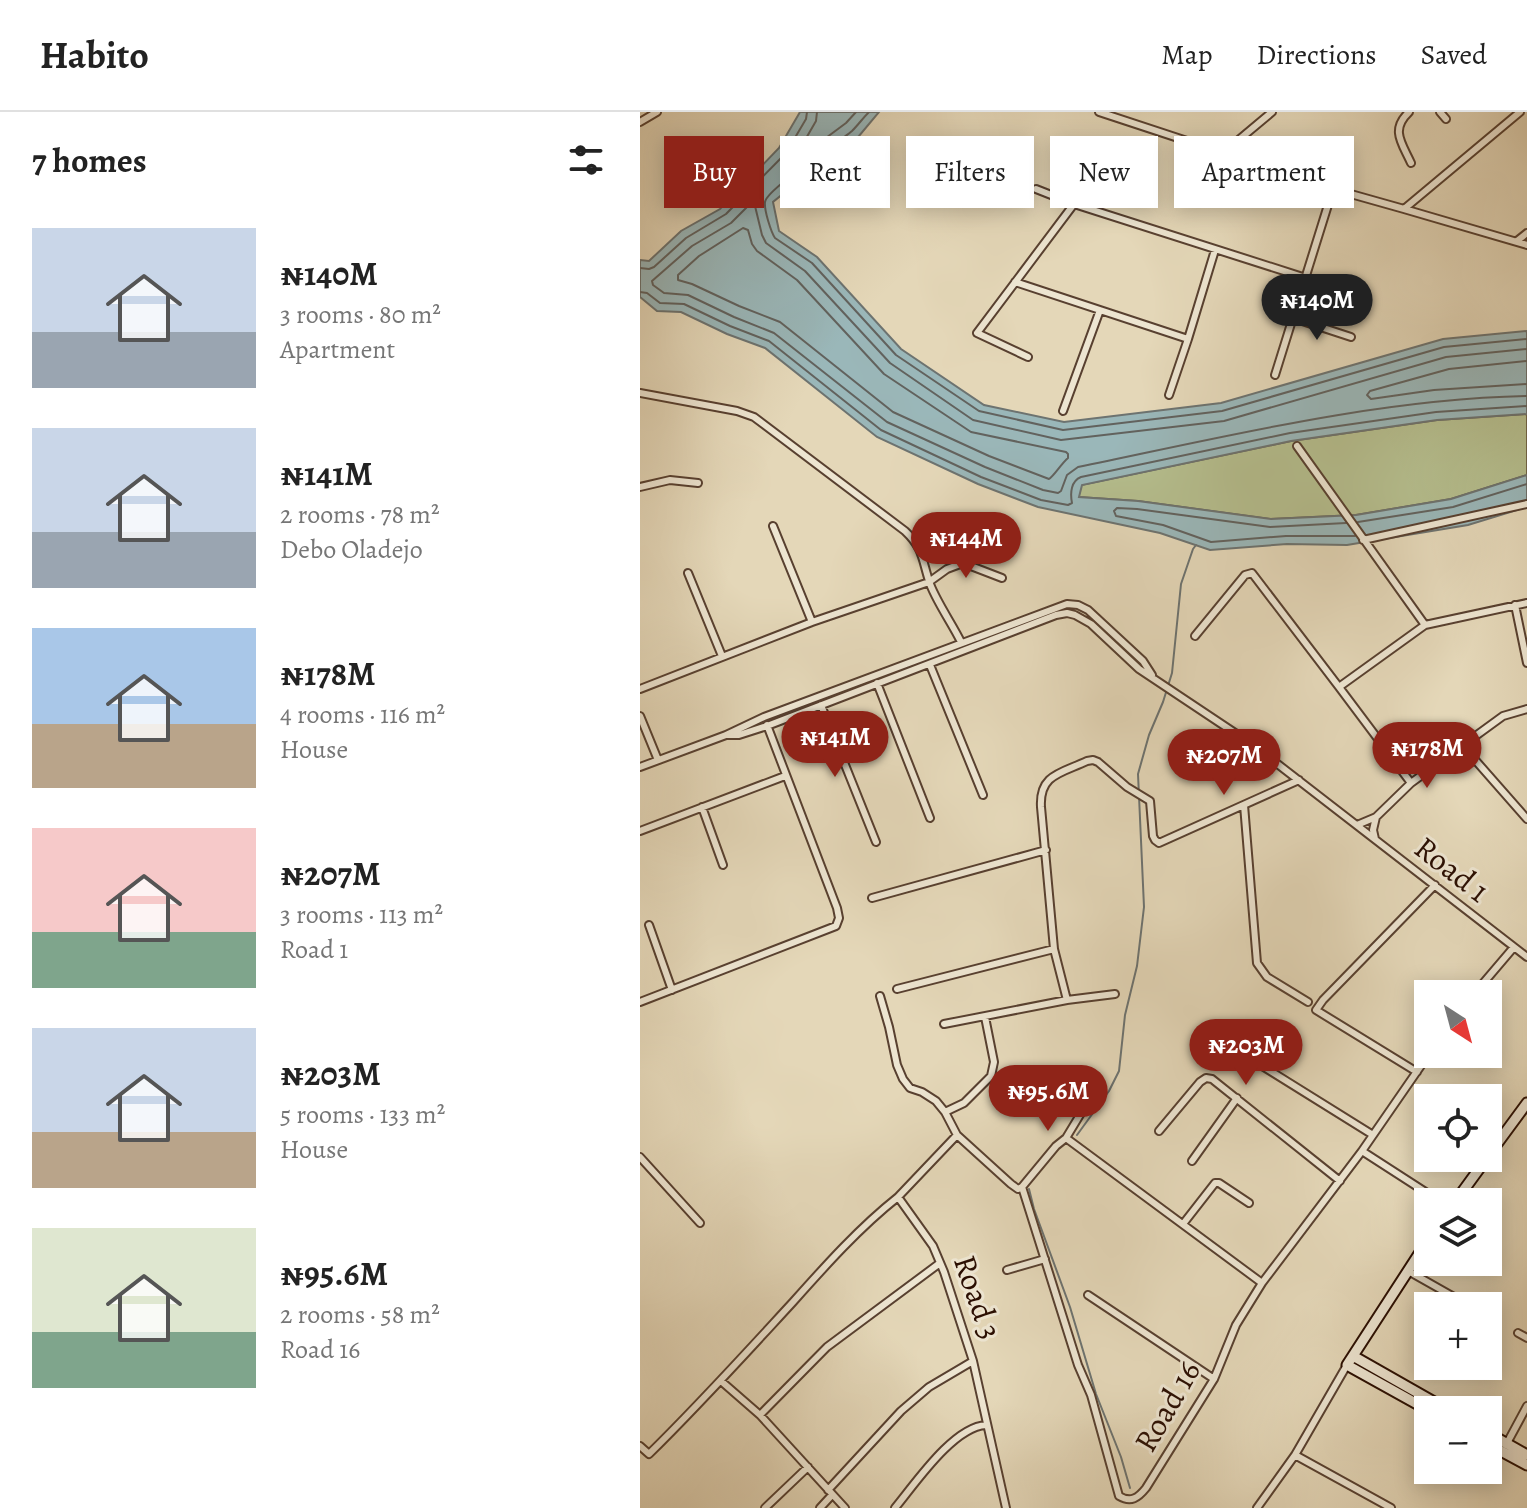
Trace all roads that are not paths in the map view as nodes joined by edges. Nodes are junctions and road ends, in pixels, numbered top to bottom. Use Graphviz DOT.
graph roads {
  1 [pos="657,112"];
  2 [pos="1099,112"];
  3 [pos="1272,112"];
  4 [pos="1409,112"];
  5 [pos="1440,112"];
  6 [pos="1520,112"];
  7 [pos="1446,119"];
  8 [pos="640,122"];
  9 [pos="1243,136"];
  10 [pos="1174,137"];
  11 [pos="1411,163"];
  12 [pos="1036,189"];
  13 [pos="1050,195"];
  14 [pos="1354,195"];
  15 [pos="1071,208"];
  16 [pos="1086,208"];
  17 [pos="1327,208"];
  18 [pos="1404,209"];
  19 [pos="1527,233"];
  20 [pos="1517,241"];
  21 [pos="1527,245"];
  22 [pos="1215,250"];
  23 [pos="1306,278"];
  24 [pos="1015,282"];
  25 [pos="1100,310"];
  26 [pos="1293,318"];
  27 [pos="1351,337"];
  28 [pos="1188,339"];
  29 [pos="1028,357"];
  30 [pos="1275,375"];
  31 [pos="640,393"];
  32 [pos="1169,395"];
  33 [pos="1063,411"];
  34 [pos="1297,446"];
  35 [pos="698,483"];
  36 [pos="640,487"];
  37 [pos="1527,504"];
  38 [pos="773,526"];
  39 [pos="1363,540"];
  40 [pos="688,573"];
  41 [pos="1002,578"];
  42 [pos="929,582"];
  43 [pos="1527,603"];
  44 [pos="1515,605"];
  45 [pos="812,622"];
  46 [pos="1425,625"];
  47 [pos="1195,636"];
  48 [pos="961,642"];
  49 [pos="966,650"];
  50 [pos="722,656"];
  51 [pos="1527,663"];
  52 [pos="930,665"];
  53 [pos="1157,680"];
  54 [pos="877,683"];
  55 [pos="1339,687"];
  56 [pos="640,689"];
  57 [pos="821,705"];
  58 [pos="1527,709"];
  59 [pos="640,716"];
  60 [pos="764,717"];
  61 [pos="767,726"];
  62 [pos="726,735"];
  63 [pos="1462,745"];
  64 [pos="658,760"];
  65 [pos="640,767"];
  66 [pos="785,776"];
  67 [pos="1299,780"];
  68 [pos="1411,783"];
  69 [pos="983,795"];
  70 [pos="1244,805"];
  71 [pos="702,807"];
  72 [pos="1376,817"];
  73 [pos="930,818"];
  74 [pos="1527,819"];
  75 [pos="1357,825"];
  76 [pos="640,831"];
  77 [pos="1375,839"];
  78 [pos="876,842"];
  79 [pos="1046,850"];
  80 [pos="723,865"];
  81 [pos="1435,885"];
  82 [pos="872,898"];
  83 [pos="649,925"];
  84 [pos="1514,947"];
  85 [pos="1054,949"];
  86 [pos="1527,957"];
  87 [pos="1486,980"];
  88 [pos="897,989"];
  89 [pos="672,990"];
  90 [pos="1115,994"];
  91 [pos="880,996"];
  92 [pos="1067,1000"];
  93 [pos="640,1002"];
  94 [pos="1308,1002"];
  95 [pos="985,1017"];
  96 [pos="944,1024"];
  97 [pos="1211,1034"];
  98 [pos="1420,1068"];
  99 [pos="1417,1072"];
  100 [pos="1095,1090"];
  101 [pos="1237,1098"];
  102 [pos="1527,1103"];
  103 [pos="945,1112"];
  104 [pos="1159,1131"];
  105 [pos="957,1135"];
  106 [pos="1373,1135"];
  107 [pos="1502,1137"];
  108 [pos="1066,1138"];
  109 [pos="1362,1151"];
  110 [pos="640,1157"];
  111 [pos="1192,1161"];
  112 [pos="1340,1181"];
  113 [pos="1022,1187"];
  114 [pos="1419,1188"];
  115 [pos="898,1197"];
  116 [pos="1249,1203"];
  117 [pos="700,1223"];
  118 [pos="1183,1224"];
  119 [pos="1045,1259"];
  120 [pos="1414,1262"];
  121 [pos="940,1263"];
  122 [pos="1007,1270"];
  123 [pos="1408,1271"];
  124 [pos="1262,1283"];
  125 [pos="1445,1292"];
  126 [pos="1088,1295"];
  127 [pos="1518,1333"];
  128 [pos="1527,1338"];
  129 [pos="973,1361"];
  130 [pos="1350,1361"];
  131 [pos="1214,1379"];
  132 [pos="721,1381"];
  133 [pos="1420,1396"];
  134 [pos="1414,1401"];
  135 [pos="1527,1406"];
  136 [pos="760,1415"];
  137 [pos="986,1425"];
  138 [pos="1502,1445"];
  139 [pos="640,1446"];
  140 [pos="1502,1447"];
  141 [pos="1505,1448"];
  142 [pos="1295,1455"];
  143 [pos="1527,1455"];
  144 [pos="1527,1465"];
  145 [pos="808,1467"];
  146 [pos="830,1492"];
  147 [pos="765,1508"];
  148 [pos="820,1508"];
  149 [pos="845,1508"];
  150 [pos="895,1508"];
  151 [pos="1006,1508"];
  152 [pos="1257,1508"];
  153 [pos="1391,1508"];
  1 -- 8 [label="street"];
  2 -- 10 [label="street"];
  3 -- 9 [label="street"];
  4 -- 11 [label="street"];
  5 -- 7 [label="street"];
  6 -- 18 [label="street"];
  12 -- 13 [label="street"];
  14 -- 18 [label="street"];
  15 -- 24 [label="street"];
  16 -- 22 [label="street"];
  17 -- 23 [label="street"];
  18 -- 20 [label="street"];
  19 -- 20 [label="street"];
  20 -- 21 [label="street"];
  22 -- 23 [label="street"];
  22 -- 28 [label="street"];
  23 -- 26 [label="street"];
  24 -- 25 [label="street"];
  24 -- 29 [label="street"];
  25 -- 28 [label="street"];
  25 -- 33 [label="street"];
  26 -- 27 [label="street"];
  26 -- 30 [label="street"];
  28 -- 32 [label="street"];
  31 -- 42 [label="street"];
  34 -- 39 [label="street"];
  35 -- 36 [label="street"];
  37 -- 39 [label="street"];
  38 -- 45 [label="street"];
  39 -- 46 [label="street"];
  40 -- 50 [label="street"];
  41 -- 42 [label="street"];
  42 -- 45 [label="street"];
  42 -- 48 [label="street"];
  43 -- 44 [label="street"];
  44 -- 46 [label="street"];
  44 -- 51 [label="street"];
  45 -- 50 [label="street"];
  46 -- 55 [label="street"];
  47 -- 55 [label="street"];
  48 -- 49 [label="street"];
  48 -- 53 [label="street, Road 1"];
  48 -- 60 [label="street"];
  49 -- 52 [label="street, Road 1"];
  49 -- 53 [label="street, Road 1"];
  50 -- 56 [label="street"];
  52 -- 54 [label="street, Road 1"];
  52 -- 69 [label="street"];
  53 -- 67 [label="street, Road 1"];
  54 -- 57 [label="street, Road 1"];
  54 -- 73 [label="street"];
  55 -- 68 [label="street"];
  57 -- 61 [label="street, Road 1"];
  57 -- 78 [label="street"];
  58 -- 63 [label="street"];
  59 -- 64 [label="street"];
  60 -- 61 [label="street"];
  60 -- 62 [label="street"];
  61 -- 62 [label="street, Road 1"];
  61 -- 66 [label="street"];
  62 -- 64 [label="street"];
  63 -- 68 [label="street"];
  63 -- 74 [label="street"];
  64 -- 65 [label="street"];
  66 -- 71 [label="street"];
  66 -- 89 [label="street"];
  67 -- 70 [label="street"];
  67 -- 75 [label="street, Road 1"];
  68 -- 72 [label="street"];
  70 -- 79 [label="street"];
  70 -- 94 [label="street"];
  71 -- 76 [label="street"];
  71 -- 80 [label="street"];
  72 -- 75 [label="street"];
  72 -- 77 [label="street"];
  75 -- 77 [label="street, Road 1"];
  77 -- 81 [label="street, Road 1"];
  79 -- 82 [label="street"];
  79 -- 85 [label="street"];
  81 -- 84 [label="street, Road 1"];
  81 -- 99 [label="street"];
  83 -- 89 [label="street"];
  84 -- 86 [label="street, Road 1"];
  84 -- 87 [label="street"];
  85 -- 88 [label="street"];
  85 -- 92 [label="street"];
  89 -- 93 [label="street"];
  90 -- 92 [label="street"];
  91 -- 103 [label="street"];
  92 -- 95 [label="street"];
  95 -- 96 [label="street"];
  95 -- 103 [label="street"];
  97 -- 106 [label="street"];
  98 -- 99 [label="street, Road 16"];
  99 -- 106 [label="street, Road 16"];
  100 -- 108 [label="street"];
  101 -- 104 [label="street"];
  101 -- 111 [label="street"];
  101 -- 112 [label="street"];
  102 -- 107 [label="street"];
  103 -- 105 [label="street"];
  105 -- 113 [label="street"];
  105 -- 115 [label="street"];
  106 -- 109 [label="street, Road 16"];
  108 -- 113 [label="street"];
  108 -- 118 [label="street"];
  109 -- 112 [label="street, Road 16"];
  109 -- 114 [label="street"];
  110 -- 117 [label="street"];
  112 -- 124 [label="street, Road 16"];
  113 -- 119 [label="street, Road 16"];
  115 -- 121 [label="street, Road 3"];
  115 -- 132 [label="street"];
  116 -- 118 [label="street"];
  118 -- 124 [label="street"];
  119 -- 122 [label="street"];
  119 -- 131 [label="street, Road 16"];
  120 -- 123 [label="street"];
  121 -- 129 [label="street, Road 3"];
  121 -- 136 [label="street"];
  123 -- 125 [label="street"];
  123 -- 130 [label="street"];
  124 -- 131 [label="street, Road 16"];
  126 -- 131 [label="street"];
  127 -- 128 [label="street"];
  129 -- 137 [label="street, Road 3"];
  129 -- 146 [label="street"];
  130 -- 133 [label="street"];
  130 -- 134 [label="street"];
  130 -- 142 [label="street"];
  132 -- 136 [label="street"];
  132 -- 139 [label="street"];
  135 -- 141 [label="street"];
  136 -- 145 [label="street"];
  137 -- 150 [label="street"];
  137 -- 151 [label="street, Road 3"];
  138 -- 141 [label="street"];
  140 -- 141 [label="street"];
  141 -- 143 [label="street"];
  141 -- 144 [label="street"];
  142 -- 152 [label="street"];
  142 -- 153 [label="street"];
  145 -- 146 [label="street"];
  145 -- 147 [label="street"];
  146 -- 148 [label="street"];
  146 -- 149 [label="street"];
}
